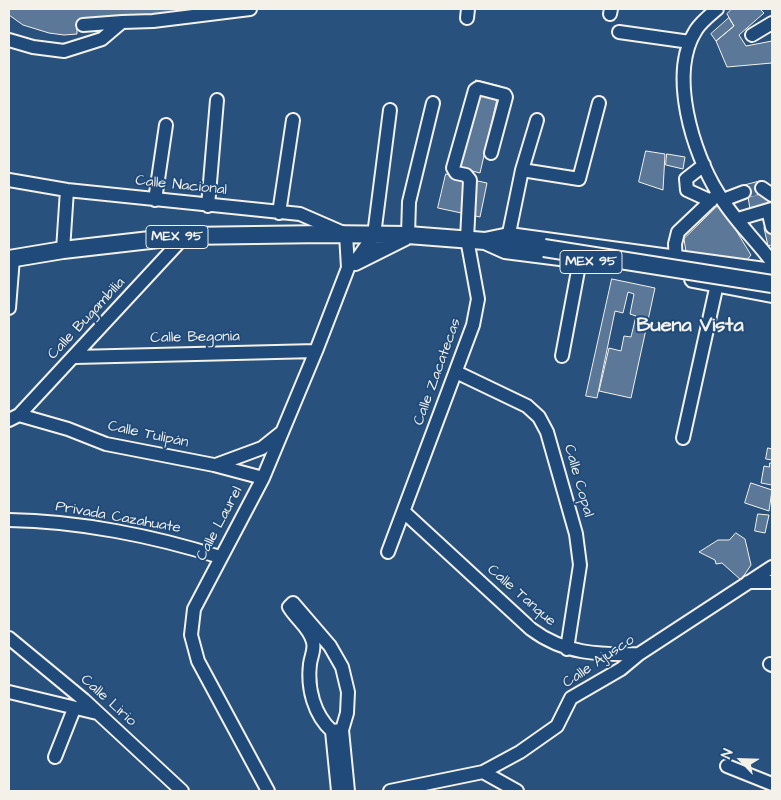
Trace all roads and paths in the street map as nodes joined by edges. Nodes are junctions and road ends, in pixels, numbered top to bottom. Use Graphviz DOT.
graph roads {
  1 [pos="250,9"];
  2 [pos="717,9"];
  3 [pos="122,22"];
  4 [pos="772,23"];
  5 [pos="83,25"];
  6 [pos="619,32"];
  7 [pos="752,35"];
  8 [pos="9,40"];
  9 [pos="690,42"];
  10 [pos="217,100"];
  11 [pos="433,103"];
  12 [pos="599,103"];
  13 [pos="390,110"];
  14 [pos="293,120"];
  15 [pos="537,120"];
  16 [pos="166,125"];
  17 [pos="491,153"];
  18 [pos="704,165"];
  19 [pos="522,170"];
  20 [pos="9,180"];
  21 [pos="67,190"];
  22 [pos="744,192"];
  23 [pos="717,199"];
  24 [pos="155,200"];
  25 [pos="208,206"];
  26 [pos="770,209"];
  27 [pos="279,212"];
  28 [pos="738,219"];
  29 [pos="772,225"];
  30 [pos="346,234"];
  31 [pos="374,234"];
  32 [pos="185,236"];
  33 [pos="408,236"];
  34 [pos="467,239"];
  35 [pos="507,243"];
  36 [pos="64,250"];
  37 [pos="11,258"];
  38 [pos="676,259"];
  39 [pos="580,260"];
  40 [pos="772,262"];
  41 [pos="351,265"];
  42 [pos="772,272"];
  43 [pos="676,276"];
  44 [pos="717,284"];
  45 [pos="771,291"];
  46 [pos="9,308"];
  47 [pos="316,352"];
  48 [pos="75,356"];
  49 [pos="562,356"];
  50 [pos="456,372"];
  51 [pos="14,417"];
  52 [pos="284,430"];
  53 [pos="683,438"];
  54 [pos="214,465"];
  55 [pos="263,478"];
  56 [pos="404,512"];
  57 [pos="9,520"];
  58 [pos="388,552"];
  59 [pos="220,558"];
  60 [pos="772,566"];
  61 [pos="748,582"];
  62 [pos="772,582"];
  63 [pos="9,638"];
  64 [pos="330,646"];
  65 [pos="567,649"];
  66 [pos="314,650"];
  67 [pos="639,654"];
  68 [pos="9,692"];
  69 [pos="74,709"];
  70 [pos="97,714"];
  71 [pos="337,730"];
  72 [pos="55,756"];
  73 [pos="726,766"];
  74 [pos="483,772"];
  75 [pos="772,784"];
  76 [pos="182,791"];
  77 [pos="268,791"];
  78 [pos="338,791"];
  79 [pos="348,791"];
  80 [pos="390,791"];
  81 [pos="517,791"];
  1 -- 3 [label="street"];
  2 -- 9 [label="street"];
  3 -- 5 [label="street"];
  3 -- 8 [label="street"];
  4 -- 7 [label="street"];
  6 -- 9 [label="street"];
  9 -- 18 [label="street"];
  10 -- 25 [label="street"];
  11 -- 33 [label="street"];
  12 -- 19 [label="street"];
  13 -- 31 [label="street"];
  14 -- 27 [label="street"];
  15 -- 19 [label="street"];
  16 -- 24 [label="street"];
  17 -- 34 [label="street, Calle Zacatecas"];
  18 -- 23 [label="street"];
  18 -- 23 [label="street"];
  19 -- 35 [label="street"];
  20 -- 21 [label="street, Calle Nacional"];
  21 -- 24 [label="street, Calle Nacional"];
  21 -- 36 [label="street"];
  22 -- 23 [label="street"];
  23 -- 28 [label="street"];
  23 -- 38 [label="street"];
  24 -- 25 [label="street, Calle Nacional"];
  25 -- 27 [label="street, Calle Nacional"];
  26 -- 28 [label="street"];
  26 -- 29 [label="street"];
  27 -- 30 [label="street, Calle Nacional"];
  28 -- 40 [label="street"];
  30 -- 31 [label="main road, MEX 95"];
  30 -- 32 [label="main road, MEX 95"];
  30 -- 41 [label="street, Calle Laurel"];
  31 -- 33 [label="main road, MEX 95"];
  31 -- 41 [label="street, Calle Laurel"];
  32 -- 36 [label="main road, MEX 95"];
  32 -- 48 [label="street, Calle Bugambilia"];
  33 -- 34 [label="main road, MEX 95"];
  33 -- 41 [label="main road"];
  34 -- 35 [label="main road, MEX 95"];
  34 -- 50 [label="street, Calle Zacatecas"];
  35 -- 38 [label="main road, MEX 95"];
  35 -- 39 [label="main road, MEX 95"];
  35 -- 45 [label="main road, bridge"];
  36 -- 37 [label="main road, MEX 95"];
  37 -- 46 [label="street"];
  38 -- 42 [label="main road, MEX 95"];
  38 -- 43 [label="street"];
  39 -- 43 [label="main road, MEX 95"];
  39 -- 49 [label="street"];
  41 -- 47 [label="street, Calle Laurel"];
  43 -- 44 [label="main road, MEX 95"];
  44 -- 45 [label="main road, MEX 95"];
  44 -- 53 [label="street"];
  47 -- 48 [label="street, Calle Begonia"];
  47 -- 52 [label="street, Calle Laurel"];
  48 -- 51 [label="street, Calle Bugambilia"];
  50 -- 56 [label="street, Calle Zacatecas"];
  50 -- 65 [label="street, Calle Copal"];
  51 -- 54 [label="street, Calle Tulipán"];
  52 -- 54 [label="street, Calle Tulipán"];
  52 -- 55 [label="street, Calle Laurel"];
  54 -- 55 [label="street, Calle Tulipán"];
  55 -- 59 [label="street, Calle Laurel"];
  56 -- 58 [label="street, Calle Zacatecas"];
  56 -- 65 [label="street, Calle Tanque"];
  57 -- 59 [label="street, Privada Cazahuate"];
  59 -- 77 [label="street, Calle Laurel"];
  60 -- 61 [label="street, Calle Ajusco"];
  61 -- 62 [label="street"];
  61 -- 67 [label="street, Calle Ajusco"];
  63 -- 70 [label="street, Calle Lirio"];
  64 -- 66 [label="street"];
  64 -- 66 [label="street"];
  64 -- 71 [label="street"];
  65 -- 67 [label="street, Calle Tanque"];
  66 -- 71 [label="street"];
  67 -- 74 [label="street, Calle Ajusco"];
  68 -- 69 [label="street"];
  69 -- 70 [label="street"];
  69 -- 72 [label="street"];
  70 -- 76 [label="street, Calle Lirio"];
  71 -- 78 [label="street"];
  71 -- 79 [label="street"];
  73 -- 75 [label="street"];
  74 -- 80 [label="street, Calle Ajusco"];
  74 -- 81 [label="street"];
}
